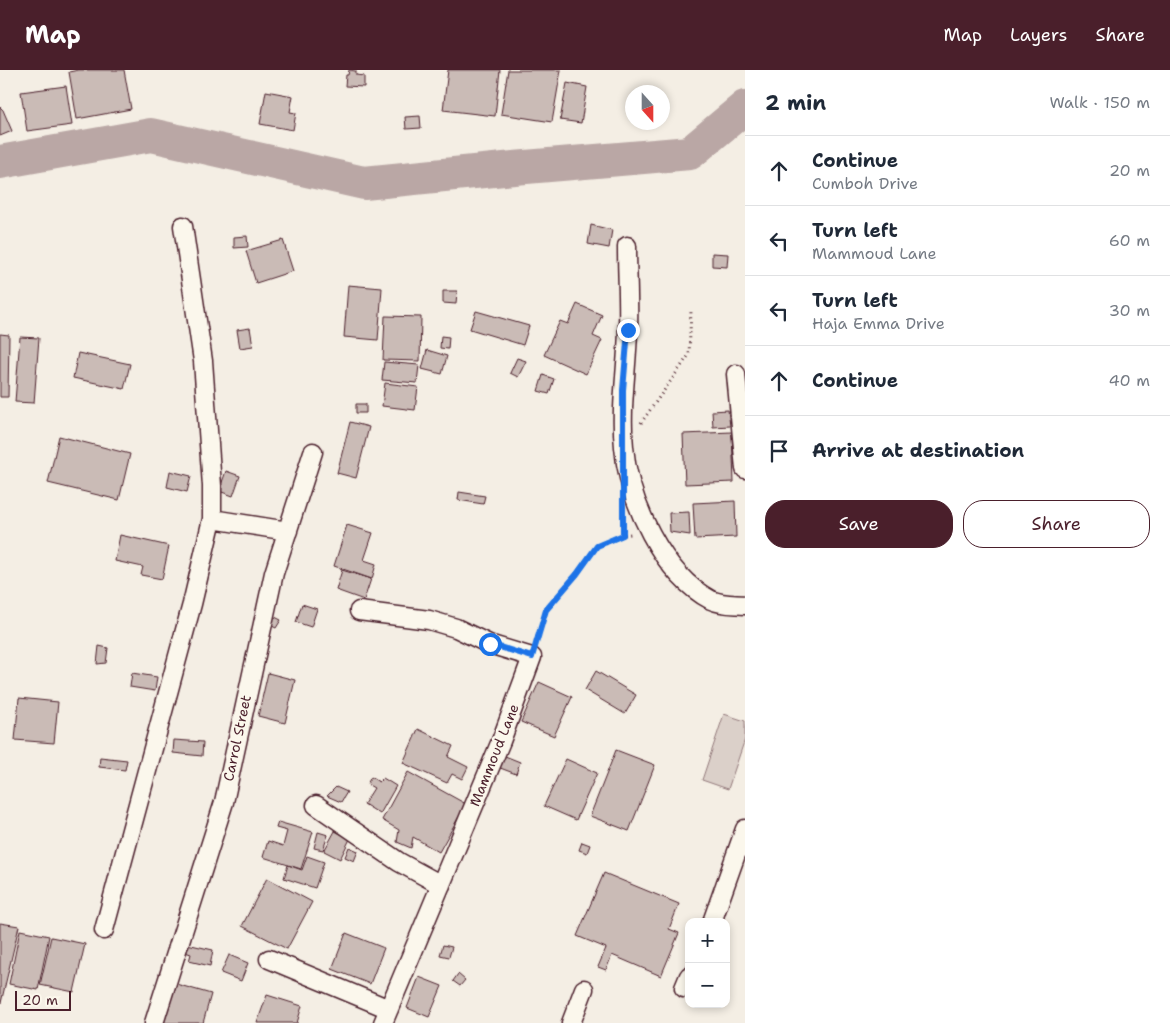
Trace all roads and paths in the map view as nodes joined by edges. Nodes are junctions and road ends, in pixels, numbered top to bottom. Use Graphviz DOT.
graph roads {
  1 [pos="183,226"];
  2 [pos="627,246"];
  3 [pos="691,311"];
  4 [pos="736,374"];
  5 [pos="640,425"];
  6 [pos="313,452"];
  7 [pos="745,469"];
  8 [pos="623,516"];
  9 [pos="212,519"];
  10 [pos="288,531"];
  11 [pos="648,531"];
  12 [pos="623,535"];
  13 [pos="745,605"];
  14 [pos="359,611"];
  15 [pos="532,657"];
  16 [pos="316,805"];
  17 [pos="745,829"];
  18 [pos="441,885"];
  19 [pos="713,918"];
  20 [pos="104,930"];
  21 [pos="269,959"];
  22 [pos="584,990"];
  23 [pos="386,1016"];
  24 [pos="154,1023"];
  25 [pos="571,1023"];
  1 -- 9 [label="street"];
  2 -- 11 [label="street"];
  3 -- 5 [label="path"];
  4 -- 7 [label="street"];
  6 -- 10 [label="street, Carrol Street"];
  8 -- 12 [label="path"];
  9 -- 10 [label="street"];
  9 -- 20 [label="street"];
  10 -- 24 [label="street, Carrol Street"];
  11 -- 12 [label="path"];
  11 -- 13 [label="street"];
  12 -- 15 [label="path"];
  14 -- 15 [label="street"];
  15 -- 18 [label="street, Mammoud Lane"];
  16 -- 18 [label="street"];
  17 -- 19 [label="street"];
  18 -- 23 [label="street, Mammoud Lane"];
  21 -- 23 [label="street"];
  22 -- 25 [label="street"];
}
